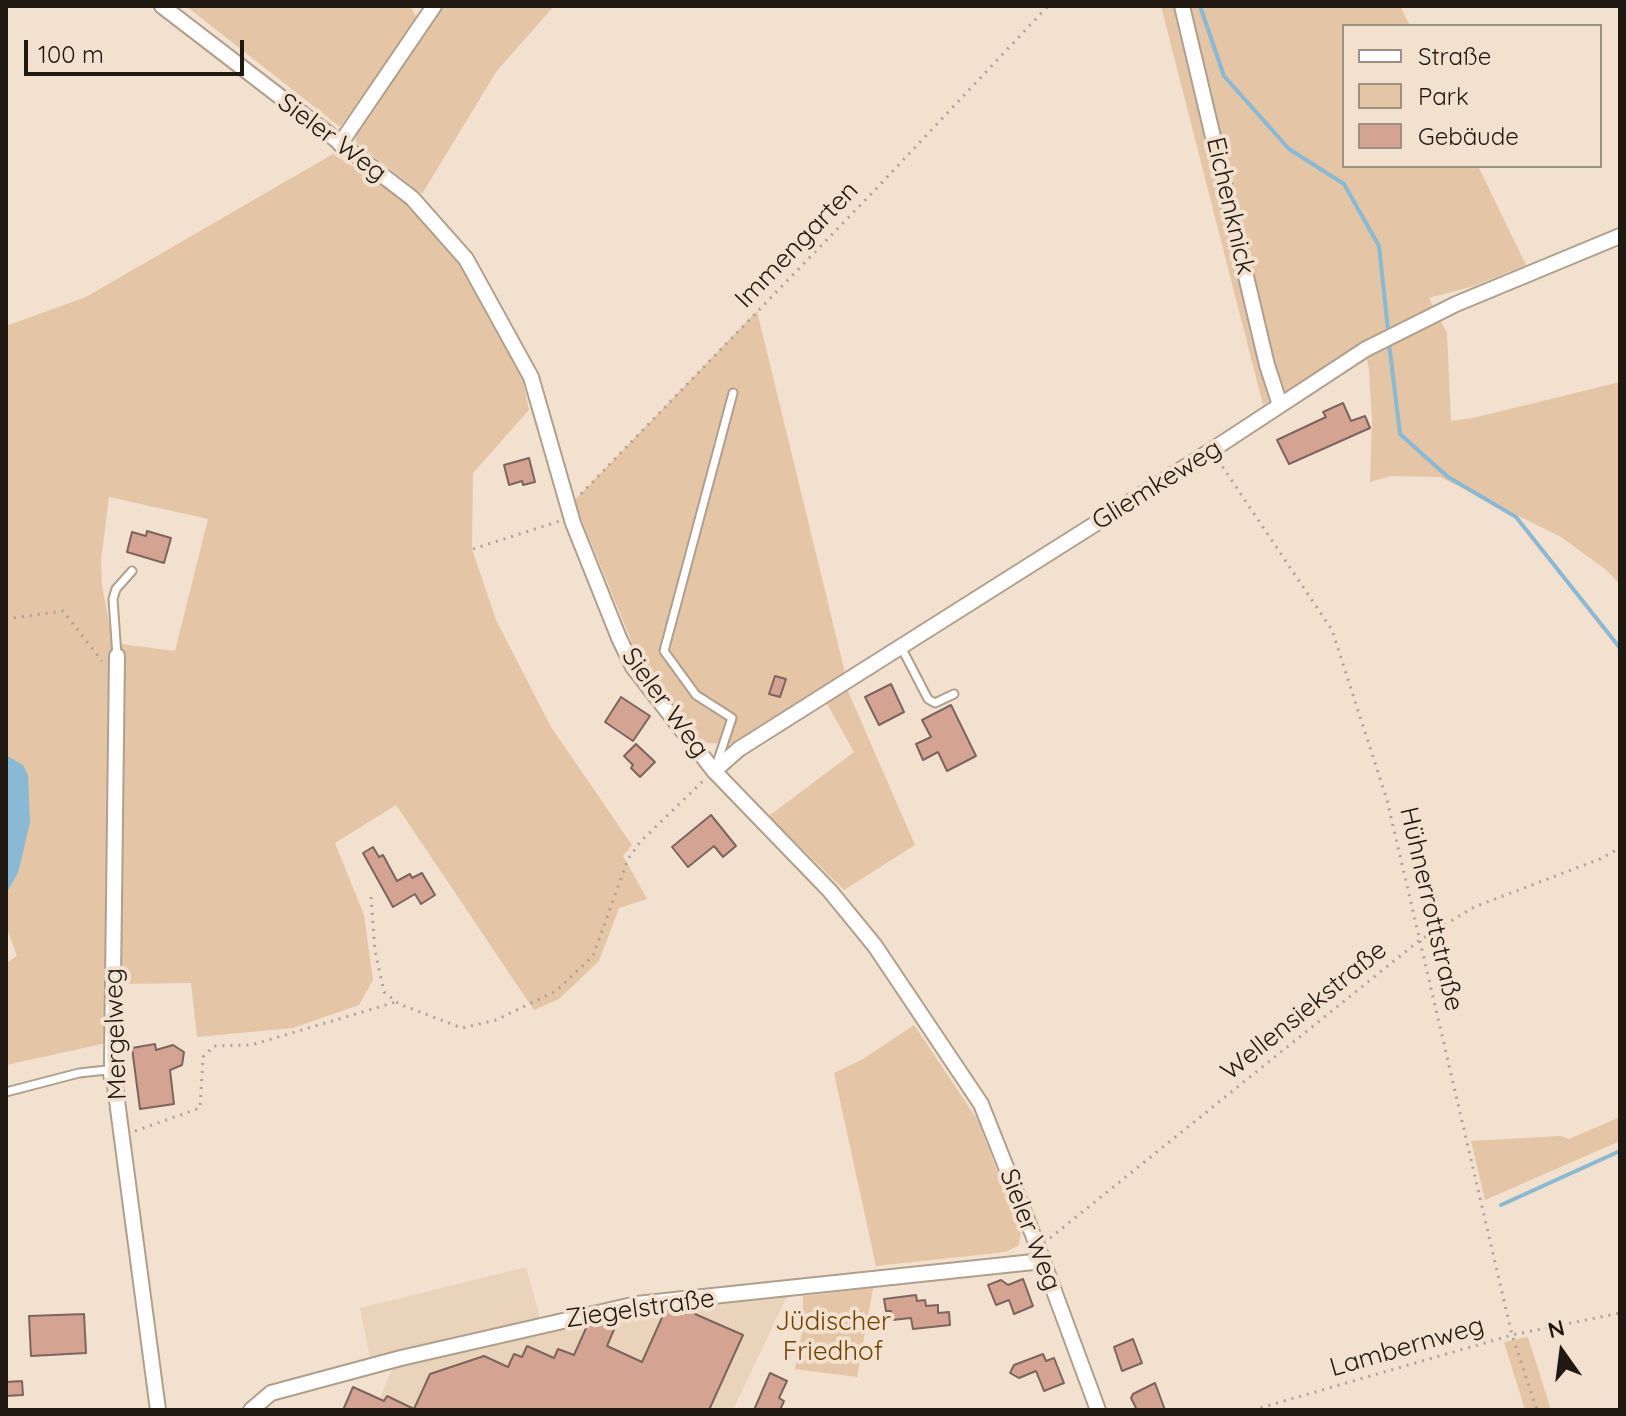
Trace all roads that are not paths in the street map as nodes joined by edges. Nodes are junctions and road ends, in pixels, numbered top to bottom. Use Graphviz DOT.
graph roads {
  1 [pos="162,6"];
  2 [pos="434,6"];
  3 [pos="1182,6"];
  4 [pos="340,144"];
  5 [pos="1620,236"];
  6 [pos="733,393"];
  7 [pos="1280,405"];
  8 [pos="132,571"];
  9 [pos="901,647"];
  10 [pos="117,656"];
  11 [pos="954,694"];
  12 [pos="714,771"];
  13 [pos="6,1092"];
  14 [pos="116,1106"];
  15 [pos="1043,1261"];
  16 [pos="158,1410"];
  17 [pos="251,1410"];
  18 [pos="1098,1410"];
  1 -- 4 [label="street, Sieler Weg"];
  2 -- 4 [label="street"];
  3 -- 7 [label="street, Eichenknick"];
  4 -- 12 [label="street, Sieler Weg"];
  5 -- 7 [label="street, Gliemkeweg"];
  6 -- 12 [label="lane"];
  7 -- 9 [label="street, Gliemkeweg"];
  8 -- 10 [label="lane"];
  9 -- 11 [label="lane"];
  9 -- 12 [label="street, Gliemkeweg"];
  10 -- 14 [label="street, Mergelweg"];
  12 -- 15 [label="street, Sieler Weg"];
  13 -- 14 [label="lane"];
  14 -- 16 [label="street, Mergelweg"];
  15 -- 17 [label="street, Ziegelstraße"];
  15 -- 18 [label="street, Sieler Weg"];
}
